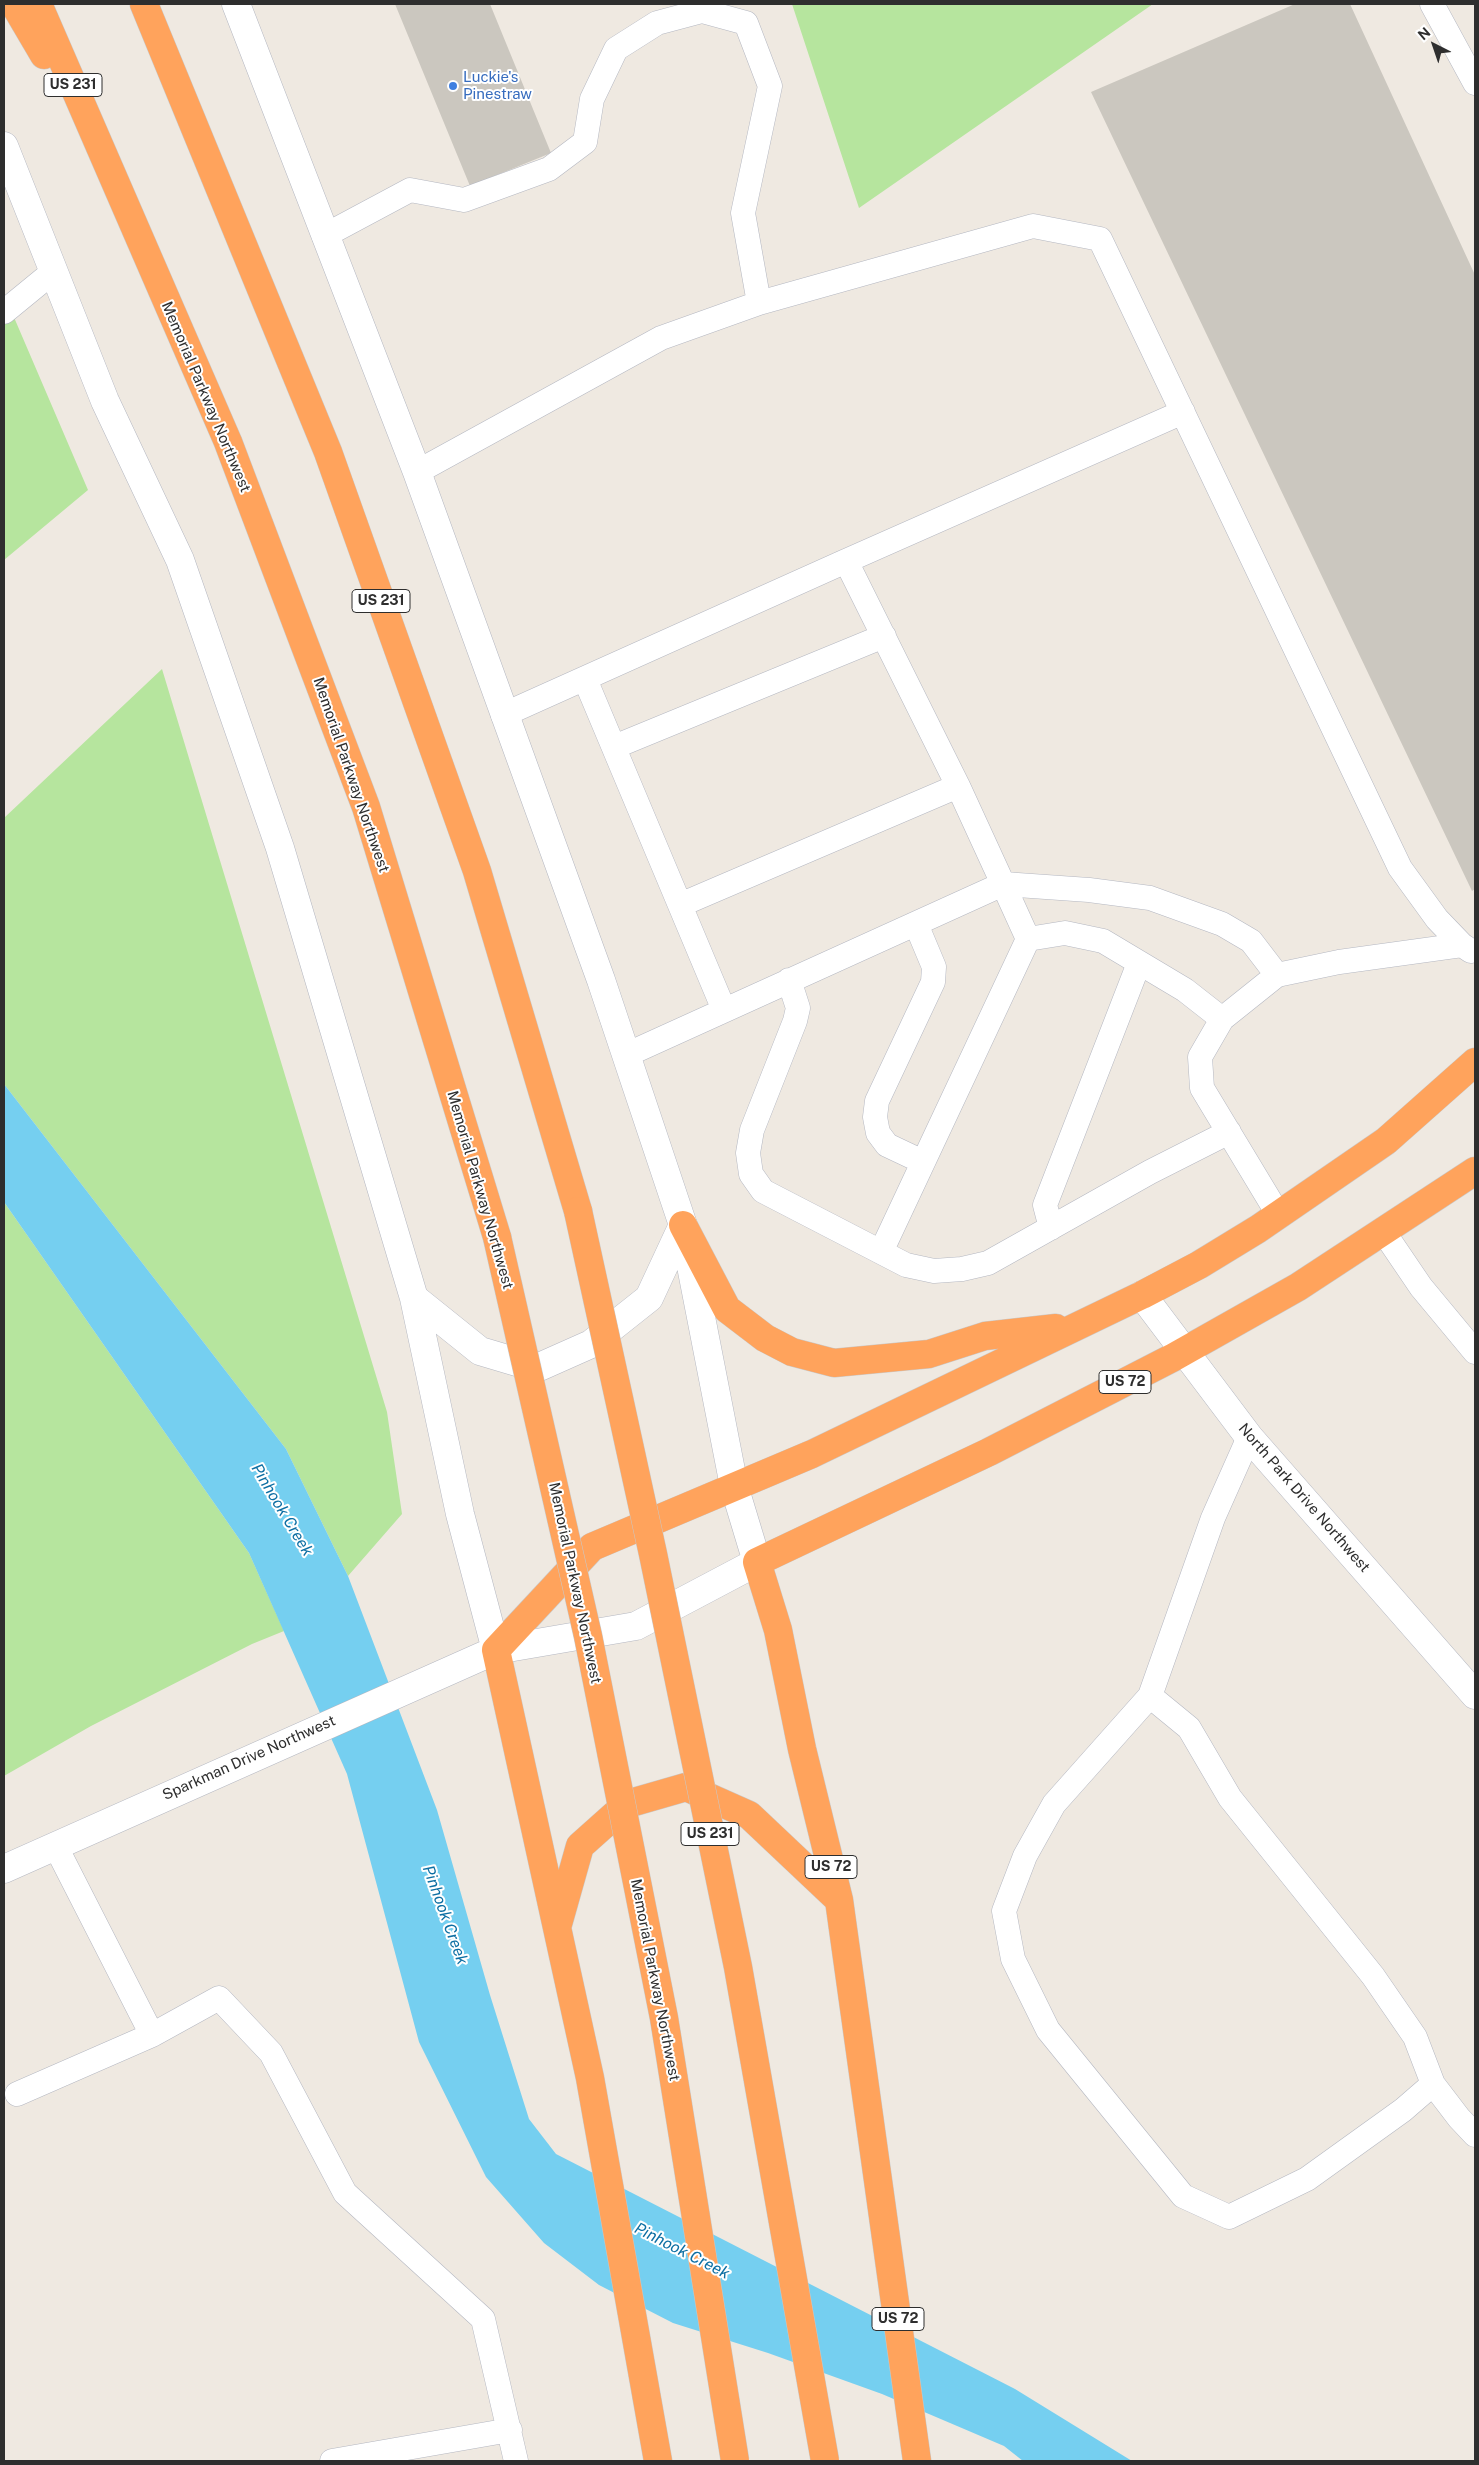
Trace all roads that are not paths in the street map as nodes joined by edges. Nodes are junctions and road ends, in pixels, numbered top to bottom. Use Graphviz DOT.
graph roads {
  1 [pos="14,4"];
  2 [pos="38,4"];
  3 [pos="144,4"];
  4 [pos="236,4"];
  5 [pos="1432,4"];
  6 [pos="1475,84"];
  7 [pos="4,146"];
  8 [pos="108,167"];
  9 [pos="324,236"];
  10 [pos="54,271"];
  11 [pos="759,303"];
  12 [pos="4,312"];
  13 [pos="1183,412"];
  14 [pos="417,472"];
  15 [pos="846,561"];
  16 [pos="884,636"];
  17 [pos="585,679"];
  18 [pos="504,714"];
  19 [pos="614,747"];
  20 [pos="958,786"];
  21 [pos="1003,884"];
  22 [pos="680,905"];
  23 [pos="916,924"];
  24 [pos="1028,939"];
  25 [pos="1469,950"];
  26 [pos="1138,962"];
  27 [pos="1276,975"];
  28 [pos="788,980"];
  29 [pos="724,1010"];
  30 [pos="1222,1020"];
  31 [pos="626,1055"];
  32 [pos="1475,1062"];
  33 [pos="1229,1132"];
  34 [pos="923,1162"];
  35 [pos="1475,1171"];
  36 [pos="1278,1214"];
  37 [pos="684,1226"];
  38 [pos="1051,1228"];
  39 [pos="1383,1231"];
  40 [pos="881,1252"];
  41 [pos="1142,1295"];
  42 [pos="414,1298"];
  43 [pos="1080,1325"];
  44 [pos="1185,1351"];
  45 [pos="1475,1352"];
  46 [pos="1249,1437"];
  47 [pos="734,1486"];
  48 [pos="757,1562"];
  49 [pos="496,1650"];
  50 [pos="1475,1695"];
  51 [pos="1150,1696"];
  52 [pos="55,1845"];
  53 [pos="7,1865"];
  54 [pos="839,1900"];
  55 [pos="557,1928"];
  56 [pos="152,2035"];
  57 [pos="1433,2084"];
  58 [pos="17,2094"];
  59 [pos="1475,2135"];
  60 [pos="510,2430"];
  61 [pos="332,2461"];
  62 [pos="516,2461"];
  63 [pos="658,2461"];
  64 [pos="734,2461"];
  65 [pos="825,2461"];
  66 [pos="917,2461"];
  1 -- 8 [label="highway"];
  2 -- 8 [label="highway, Memorial Parkway Northwest / US 231"];
  3 -- 65 [label="highway, US 231, bridge"];
  4 -- 9 [label="main road"];
  5 -- 6 [label="lane"];
  7 -- 10 [label="main road"];
  8 -- 64 [label="highway, Memorial Parkway Northwest / US 231, bridge"];
  9 -- 11 [label="lane"];
  9 -- 14 [label="main road"];
  10 -- 12 [label="lane"];
  10 -- 42 [label="main road"];
  11 -- 13 [label="lane"];
  11 -- 14 [label="lane"];
  13 -- 15 [label="lane"];
  13 -- 25 [label="lane"];
  14 -- 18 [label="main road"];
  15 -- 16 [label="lane"];
  15 -- 17 [label="lane"];
  16 -- 19 [label="lane"];
  16 -- 20 [label="lane"];
  17 -- 18 [label="lane"];
  17 -- 19 [label="lane"];
  18 -- 31 [label="main road"];
  19 -- 22 [label="lane"];
  20 -- 21 [label="lane"];
  20 -- 22 [label="lane"];
  21 -- 23 [label="lane"];
  21 -- 24 [label="lane"];
  21 -- 27 [label="lane"];
  22 -- 29 [label="lane"];
  23 -- 28 [label="lane"];
  23 -- 34 [label="lane"];
  24 -- 26 [label="lane"];
  24 -- 34 [label="lane"];
  25 -- 27 [label="lane"];
  26 -- 30 [label="lane"];
  26 -- 38 [label="lane"];
  27 -- 30 [label="lane"];
  28 -- 29 [label="lane"];
  28 -- 40 [label="lane"];
  29 -- 31 [label="lane"];
  30 -- 33 [label="lane"];
  31 -- 37 [label="main road"];
  32 -- 36 [label="highway, Sparkman Drive Northwest"];
  33 -- 36 [label="lane"];
  33 -- 38 [label="lane"];
  34 -- 40 [label="lane"];
  35 -- 39 [label="highway, US 72"];
  36 -- 41 [label="highway, Sparkman Drive Northwest"];
  37 -- 42 [label="main road"];
  37 -- 43 [label="highway"];
  37 -- 47 [label="main road"];
  38 -- 40 [label="lane"];
  39 -- 44 [label="highway, US 72"];
  39 -- 45 [label="lane"];
  41 -- 43 [label="highway, Sparkman Drive Northwest"];
  41 -- 44 [label="main road, North Park Drive Northwest"];
  42 -- 49 [label="main road"];
  43 -- 47 [label="highway, Sparkman Drive Northwest"];
  44 -- 46 [label="main road, North Park Drive Northwest"];
  44 -- 48 [label="highway, US 72"];
  46 -- 50 [label="main road, North Park Drive Northwest"];
  46 -- 51 [label="lane"];
  47 -- 48 [label="main road"];
  47 -- 49 [label="highway, Sparkman Drive Northwest"];
  48 -- 49 [label="main road, Sparkman Drive Northwest"];
  48 -- 54 [label="highway, US 72"];
  49 -- 52 [label="main road, Sparkman Drive Northwest"];
  49 -- 55 [label="highway"];
  51 -- 57 [label="lane"];
  51 -- 57 [label="lane"];
  52 -- 53 [label="main road, Sparkman Drive Northwest"];
  52 -- 56 [label="lane"];
  54 -- 55 [label="highway"];
  54 -- 66 [label="highway, US 72"];
  55 -- 63 [label="highway"];
  56 -- 58 [label="lane"];
  56 -- 60 [label="lane"];
  57 -- 59 [label="lane"];
  60 -- 61 [label="lane"];
  60 -- 62 [label="lane"];
}
